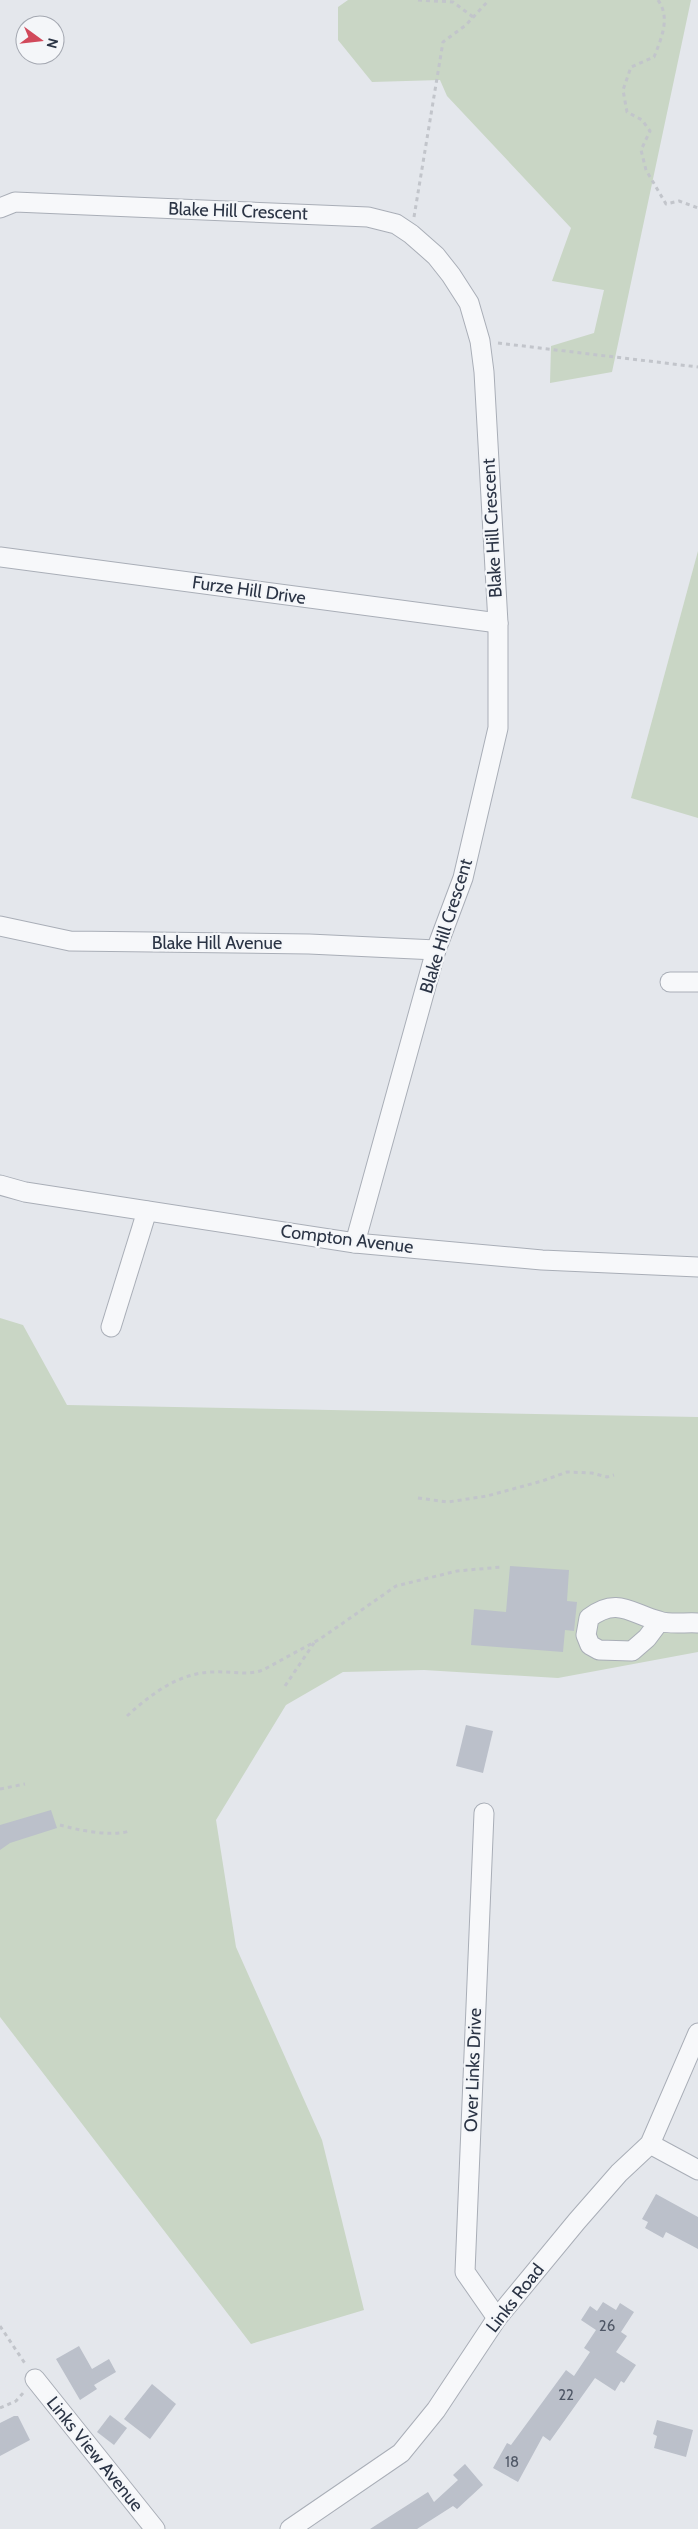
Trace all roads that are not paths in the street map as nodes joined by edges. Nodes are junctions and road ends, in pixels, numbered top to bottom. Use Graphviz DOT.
graph roads {
  1 [pos="0,208"];
  2 [pos="0,558"];
  3 [pos="498,623"];
  4 [pos="0,926"];
  5 [pos="436,950"];
  6 [pos="670,982"];
  7 [pos="698,982"];
  8 [pos="0,1185"];
  9 [pos="148,1211"];
  10 [pos="355,1243"];
  11 [pos="698,1267"];
  12 [pos="111,1327"];
  13 [pos="659,1622"];
  14 [pos="698,1622"];
  15 [pos="484,1813"];
  16 [pos="698,2033"];
  17 [pos="650,2144"];
  18 [pos="698,2170"];
  19 [pos="497,2318"];
  20 [pos="35,2379"];
  21 [pos="155,2529"];
  22 [pos="290,2529"];
  1 -- 3 [label="street, Blake Hill Crescent"];
  2 -- 3 [label="street, Furze Hill Drive"];
  3 -- 5 [label="street, Blake Hill Crescent"];
  4 -- 5 [label="street, Blake Hill Avenue"];
  5 -- 10 [label="street, Blake Hill Crescent"];
  6 -- 7 [label="street"];
  8 -- 9 [label="street, Compton Avenue"];
  9 -- 10 [label="street, Compton Avenue"];
  9 -- 12 [label="street"];
  10 -- 11 [label="street, Compton Avenue"];
  13 -- 14 [label="street"];
  15 -- 19 [label="street, Over Links Drive"];
  16 -- 17 [label="street, Links Road"];
  17 -- 18 [label="street"];
  17 -- 19 [label="street, Links Road"];
  19 -- 22 [label="street, Links Road"];
  20 -- 21 [label="street, Links View Avenue"];
}
